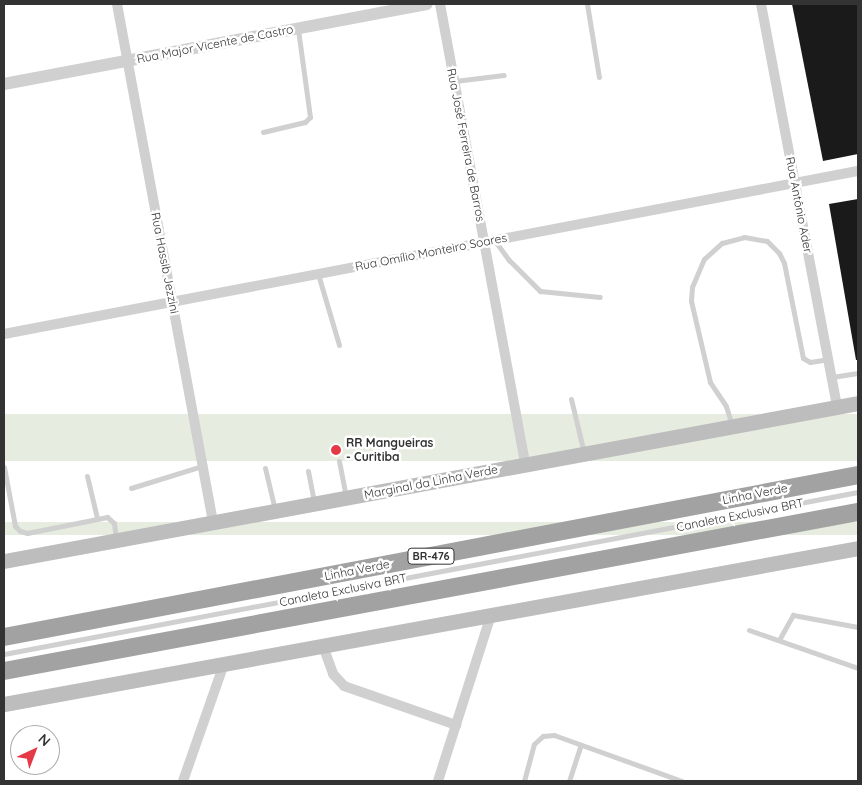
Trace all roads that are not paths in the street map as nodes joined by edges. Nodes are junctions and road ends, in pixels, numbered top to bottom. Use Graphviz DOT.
graph roads {
  1 [pos="117,4"];
  2 [pos="427,4"];
  3 [pos="440,4"];
  4 [pos="587,4"];
  5 [pos="760,4"];
  6 [pos="375,9"];
  7 [pos="298,28"];
  8 [pos="128,60"];
  9 [pos="504,75"];
  10 [pos="599,78"];
  11 [pos="454,81"];
  12 [pos="4,84"];
  13 [pos="263,132"];
  14 [pos="858,171"];
  15 [pos="794,183"];
  16 [pos="495,240"];
  17 [pos="484,242"];
  18 [pos="318,274"];
  19 [pos="600,297"];
  20 [pos="173,302"];
  21 [pos="4,334"];
  22 [pos="339,345"];
  23 [pos="828,359"];
  24 [pos="858,373"];
  25 [pos="831,377"];
  26 [pos="571,399"];
  27 [pos="858,403"];
  28 [pos="837,406"];
  29 [pos="732,426"];
  30 [pos="584,453"];
  31 [pos="339,461"];
  32 [pos="525,464"];
  33 [pos="203,465"];
  34 [pos="4,467"];
  35 [pos="265,468"];
  36 [pos="308,471"];
  37 [pos="858,475"];
  38 [pos="87,476"];
  39 [pos="131,488"];
  40 [pos="858,492"];
  41 [pos="347,497"];
  42 [pos="314,503"];
  43 [pos="275,510"];
  44 [pos="858,512"];
  45 [pos="97,518"];
  46 [pos="213,522"];
  47 [pos="116,540"];
  48 [pos="858,548"];
  49 [pos="4,561"];
  50 [pos="491,615"];
  51 [pos="858,627"];
  52 [pos="749,630"];
  53 [pos="4,637"];
  54 [pos="778,640"];
  55 [pos="323,646"];
  56 [pos="4,654"];
  57 [pos="224,664"];
  58 [pos="858,668"];
  59 [pos="4,671"];
  60 [pos="4,704"];
  61 [pos="456,725"];
  62 [pos="581,745"];
  63 [pos="183,781"];
  64 [pos="438,781"];
  65 [pos="524,781"];
  66 [pos="569,781"];
  67 [pos="682,781"];
  1 -- 8 [label="street, Rua Hassib Jezzini"];
  2 -- 6 [label="street, Rua Major Vicente de Castro"];
  3 -- 11 [label="street, Rua José Ferreira de Barros"];
  4 -- 10 [label="lane"];
  5 -- 15 [label="street, Rua Antônio Ader"];
  6 -- 7 [label="street, Rua Major Vicente de Castro"];
  7 -- 8 [label="street, Rua Major Vicente de Castro"];
  7 -- 13 [label="lane"];
  8 -- 12 [label="street, Rua Major Vicente de Castro"];
  8 -- 20 [label="street, Rua Hassib Jezzini"];
  9 -- 11 [label="lane"];
  11 -- 17 [label="street, Rua José Ferreira de Barros"];
  14 -- 15 [label="street, Rua Omílio Monteiro Soares"];
  15 -- 16 [label="street, Rua Omílio Monteiro Soares"];
  15 -- 23 [label="street, Rua Antônio Ader"];
  16 -- 17 [label="street, Rua Omílio Monteiro Soares"];
  16 -- 19 [label="lane"];
  17 -- 18 [label="street, Rua Omílio Monteiro Soares"];
  17 -- 32 [label="street, Rua José Ferreira de Barros"];
  18 -- 20 [label="street, Rua Omílio Monteiro Soares"];
  18 -- 22 [label="lane"];
  20 -- 21 [label="street, Rua Omílio Monteiro Soares"];
  20 -- 33 [label="street, Rua Hassib Jezzini"];
  23 -- 25 [label="street, Rua Antônio Ader"];
  23 -- 29 [label="lane"];
  24 -- 25 [label="lane"];
  25 -- 28 [label="street, Rua Antônio Ader"];
  26 -- 30 [label="lane"];
  27 -- 28 [label="main road, Marginal da Linha Verde"];
  28 -- 29 [label="main road, Marginal da Linha Verde"];
  29 -- 30 [label="main road, Marginal da Linha Verde"];
  30 -- 32 [label="main road, Marginal da Linha Verde"];
  31 -- 41 [label="lane"];
  32 -- 41 [label="main road, Marginal da Linha Verde"];
  33 -- 39 [label="lane"];
  33 -- 46 [label="street, Rua Hassib Jezzini"];
  34 -- 45 [label="lane"];
  35 -- 43 [label="lane"];
  36 -- 42 [label="lane"];
  37 -- 53 [label="highway, Linha Verde / BR-476"];
  38 -- 45 [label="lane"];
  40 -- 56 [label="lane, Canaleta Exclusiva BRT"];
  41 -- 42 [label="main road, Marginal da Linha Verde"];
  42 -- 43 [label="main road, Marginal da Linha Verde"];
  43 -- 46 [label="main road, Marginal da Linha Verde"];
  44 -- 59 [label="highway"];
  45 -- 47 [label="lane"];
  46 -- 47 [label="main road, Marginal da Linha Verde"];
  47 -- 49 [label="main road, Marginal da Linha Verde"];
  48 -- 50 [label="main road"];
  50 -- 55 [label="main road"];
  50 -- 61 [label="street"];
  51 -- 54 [label="lane"];
  52 -- 54 [label="lane"];
  54 -- 58 [label="lane"];
  55 -- 57 [label="main road"];
  55 -- 61 [label="street"];
  57 -- 60 [label="main road"];
  57 -- 63 [label="street"];
  61 -- 64 [label="street"];
  62 -- 65 [label="lane"];
  62 -- 66 [label="lane"];
  62 -- 67 [label="lane"];
}
